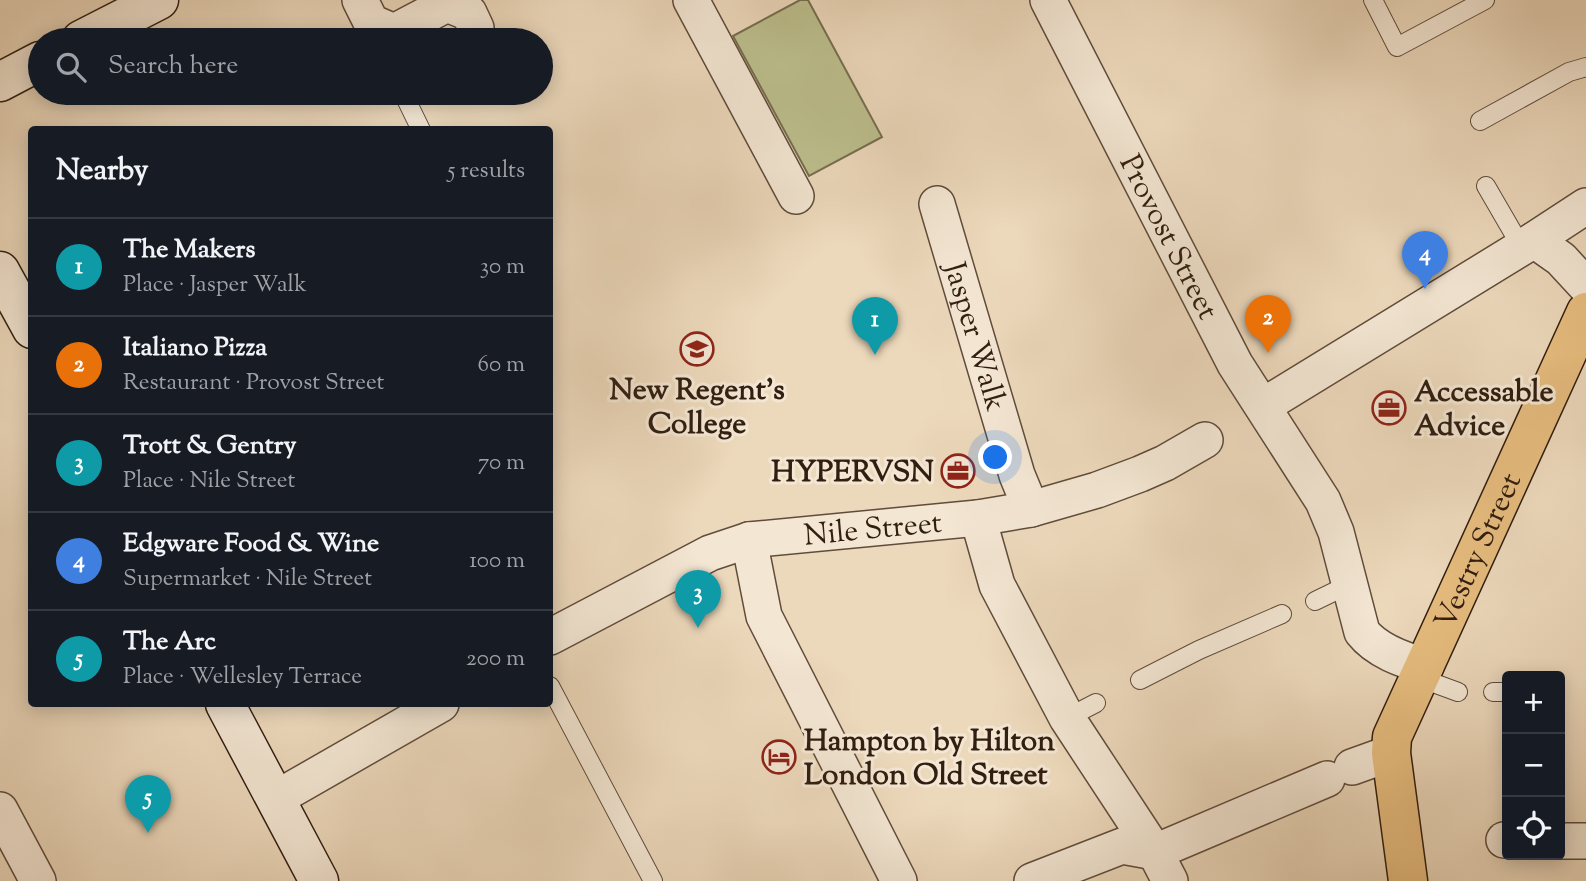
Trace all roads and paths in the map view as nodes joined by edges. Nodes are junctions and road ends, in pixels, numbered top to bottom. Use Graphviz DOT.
graph roads {
  1 [pos="159,0"];
  2 [pos="691,0"];
  3 [pos="1048,0"];
  4 [pos="1373,0"];
  5 [pos="1485,0"];
  6 [pos="476,27"];
  7 [pos="104,28"];
  8 [pos="402,28"];
  9 [pos="28,67"];
  10 [pos="1586,67"];
  11 [pos="0,82"];
  12 [pos="409,105"];
  13 [pos="1480,121"];
  14 [pos="419,126"];
  15 [pos="1486,186"];
  16 [pos="796,196"];
  17 [pos="937,204"];
  18 [pos="1586,206"];
  19 [pos="1528,244"];
  20 [pos="0,271"];
  21 [pos="1586,286"];
  22 [pos="1586,312"];
  23 [pos="28,322"];
  24 [pos="1263,406"];
  25 [pos="1205,440"];
  26 [pos="1031,509"];
  27 [pos="978,518"];
  28 [pos="749,540"];
  29 [pos="1350,584"];
  30 [pos="1315,601"];
  31 [pos="1282,614"];
  32 [pos="553,635"];
  33 [pos="1423,672"];
  34 [pos="1140,680"];
  35 [pos="553,692"];
  36 [pos="1458,692"];
  37 [pos="227,707"];
  38 [pos="436,707"];
  39 [pos="1391,753"];
  40 [pos="275,799"];
  41 [pos="0,810"];
  42 [pos="1565,841"];
  43 [pos="1586,841"];
  44 [pos="1163,867"];
  45 [pos="38,881"];
  46 [pos="319,881"];
  47 [pos="653,881"];
  48 [pos="899,881"];
  49 [pos="1032,881"];
  50 [pos="1408,881"];
  1 -- 7 [label="main road"];
  2 -- 16 [label="street"];
  3 -- 24 [label="street, Provost Street"];
  4 -- 5 [label="lane"];
  6 -- 8 [label="street"];
  9 -- 11 [label="main road"];
  10 -- 13 [label="lane"];
  12 -- 14 [label="lane"];
  15 -- 19 [label="lane"];
  17 -- 26 [label="street, Jasper Walk"];
  18 -- 19 [label="street"];
  19 -- 21 [label="street"];
  19 -- 24 [label="street"];
  20 -- 23 [label="main road"];
  22 -- 33 [label="main road, Vestry Street"];
  24 -- 29 [label="street, Provost Street"];
  25 -- 26 [label="street, Nile Street"];
  26 -- 27 [label="street, Nile Street"];
  27 -- 28 [label="street, Nile Street"];
  27 -- 44 [label="street"];
  28 -- 32 [label="street, Nile Street"];
  28 -- 48 [label="street"];
  29 -- 30 [label="lane"];
  29 -- 33 [label="street, Provost Street"];
  31 -- 34 [label="lane"];
  33 -- 36 [label="lane"];
  33 -- 39 [label="main road, Vestry Street"];
  35 -- 47 [label="lane"];
  37 -- 40 [label="main road"];
  38 -- 40 [label="street"];
  39 -- 44 [label="street"];
  39 -- 50 [label="main road"];
  40 -- 46 [label="main road"];
  41 -- 45 [label="street"];
  42 -- 43 [label="street"];
  44 -- 49 [label="street"];
}
